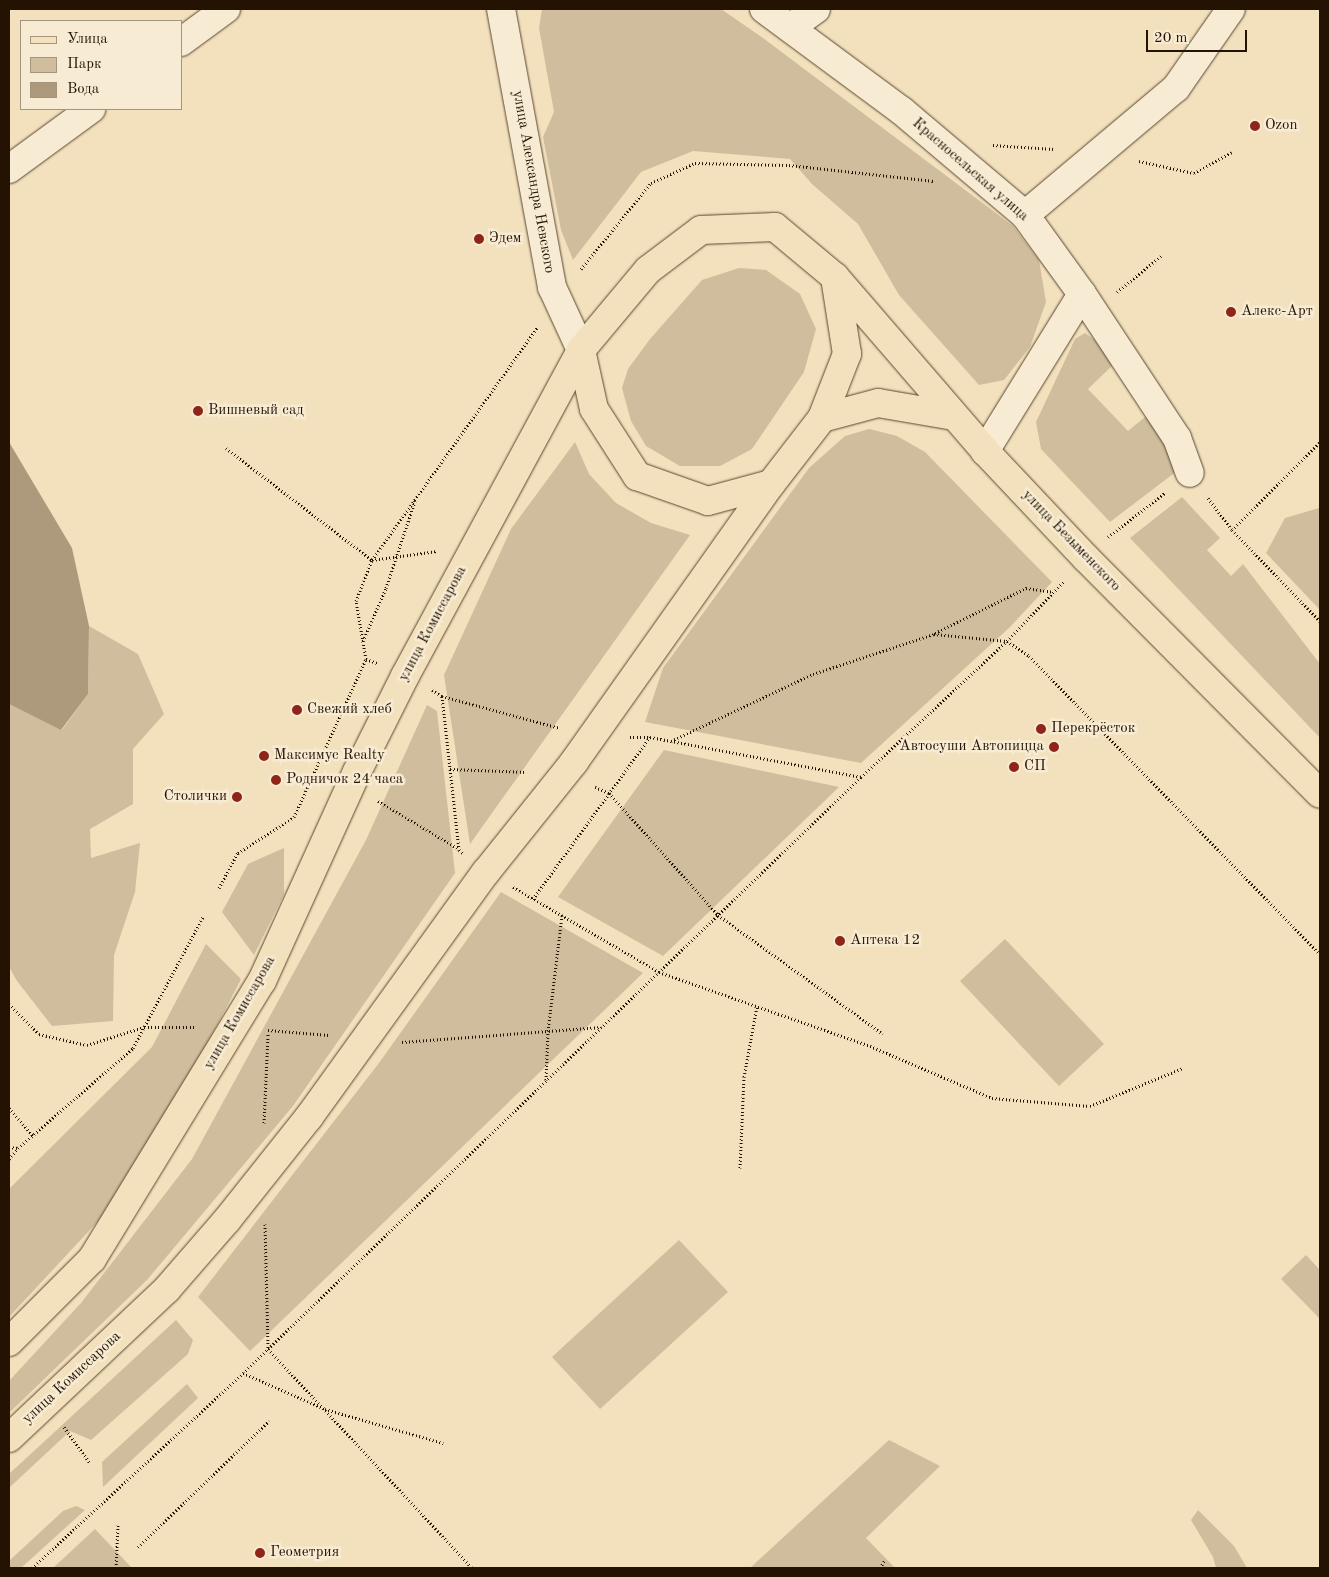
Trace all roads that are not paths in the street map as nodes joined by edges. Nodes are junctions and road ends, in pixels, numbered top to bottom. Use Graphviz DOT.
graph roads {
  1 [pos="226,9"];
  2 [pos="501,9"];
  3 [pos="764,9"];
  4 [pos="816,9"];
  5 [pos="1231,9"];
  6 [pos="790,28"];
  7 [pos="182,41"];
  8 [pos="90,110"];
  9 [pos="9,169"];
  10 [pos="1025,215"];
  11 [pos="835,277"];
  12 [pos="1082,294"];
  13 [pos="581,350"];
  14 [pos="954,416"];
  15 [pos="822,418"];
  16 [pos="985,451"];
  17 [pos="1190,473"];
  18 [pos="771,484"];
  19 [pos="1320,794"];
  20 [pos="9,1342"];
  21 [pos="9,1438"];
  1 -- 7 [label="street"];
  2 -- 13 [label="street, улица Александра Невского"];
  3 -- 6 [label="street, Красносельская улица"];
  4 -- 6 [label="street"];
  5 -- 10 [label="street"];
  6 -- 10 [label="street, Красносельская улица"];
  8 -- 9 [label="street"];
  10 -- 12 [label="street, Красносельская улица"];
  11 -- 13 [label="main road, улица Комиссарова"];
  11 -- 14 [label="main road, улица Безыменского"];
  11 -- 15 [label="main road"];
  12 -- 16 [label="street"];
  12 -- 17 [label="street, Красносельская улица"];
  13 -- 18 [label="main road"];
  13 -- 20 [label="main road, улица Комиссарова"];
  14 -- 15 [label="main road"];
  14 -- 16 [label="main road, улица Безыменского"];
  15 -- 18 [label="main road, улица Комиссарова"];
  16 -- 19 [label="main road, улица Безыменского"];
  18 -- 21 [label="main road, улица Комиссарова"];
}
